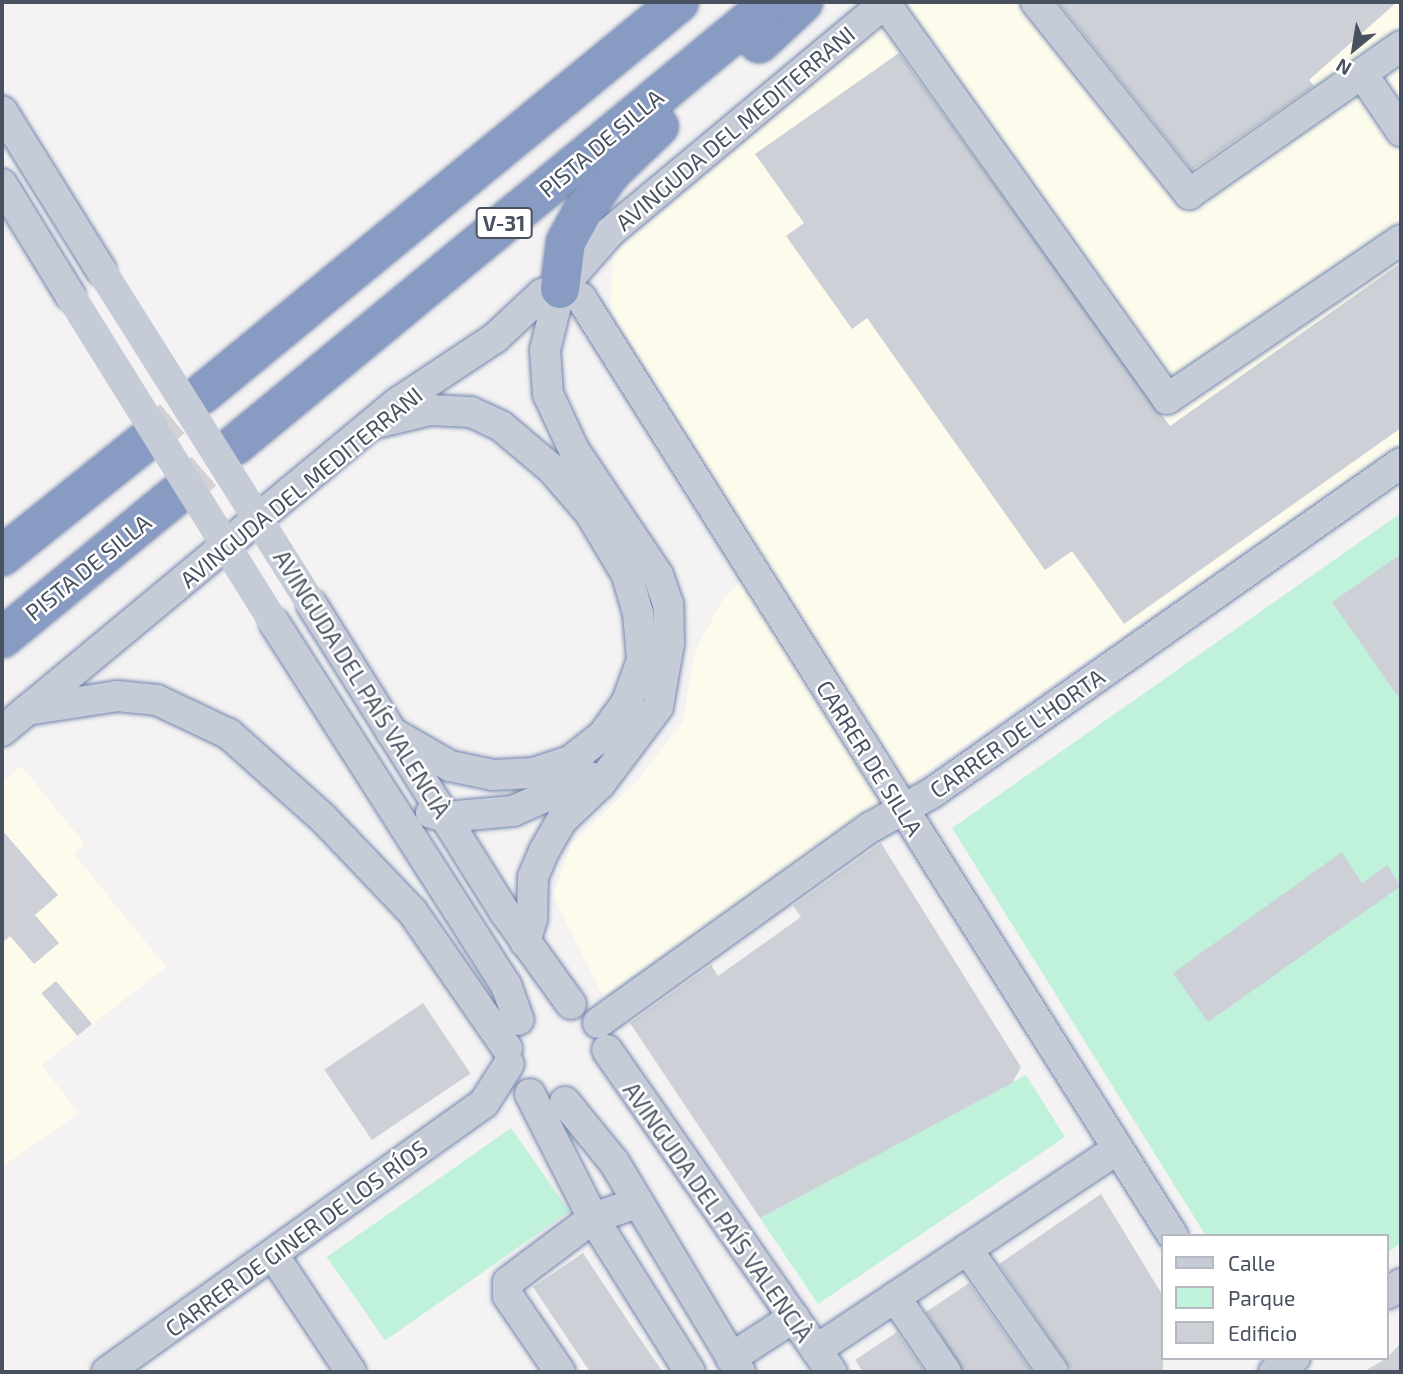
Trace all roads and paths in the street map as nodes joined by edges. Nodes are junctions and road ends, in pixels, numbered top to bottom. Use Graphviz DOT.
graph roads {
  1 [pos="679,2"];
  2 [pos="772,2"];
  3 [pos="803,2"];
  4 [pos="886,2"];
  5 [pos="1036,2"];
  6 [pos="1401,46"];
  7 [pos="1363,75"];
  8 [pos="2,111"];
  9 [pos="1401,131"];
  10 [pos="2,184"];
  11 [pos="1401,240"];
  12 [pos="560,289"];
  13 [pos="202,394"];
  14 [pos="377,423"];
  15 [pos="143,443"];
  16 [pos="235,445"];
  17 [pos="1401,463"];
  18 [pos="175,496"];
  19 [pos="2,556"];
  20 [pos="2,638"];
  21 [pos="26,710"];
  22 [pos="2,731"];
  23 [pos="391,732"];
  24 [pos="354,745"];
  25 [pos="613,767"];
  26 [pos="902,810"];
  27 [pos="446,817"];
  28 [pos="524,942"];
  29 [pos="571,1004"];
  30 [pos="519,1020"];
  31 [pos="602,1037"];
  32 [pos="508,1056"];
  33 [pos="583,1092"];
  34 [pos="528,1093"];
  35 [pos="484,1103"];
  36 [pos="1117,1149"];
  37 [pos="637,1203"];
  38 [pos="593,1218"];
  39 [pos="1172,1234"];
  40 [pos="967,1249"];
  41 [pos="274,1256"];
  42 [pos="895,1297"];
  43 [pos="793,1317"];
  44 [pos="1291,1360"];
  45 [pos="824,1361"];
  46 [pos="735,1365"];
  47 [pos="107,1372"];
  48 [pos="351,1372"];
  49 [pos="560,1372"];
  50 [pos="690,1372"];
  51 [pos="946,1372"];
  52 [pos="1053,1372"];
  53 [pos="1274,1372"];
  1 -- 13 [label="highway, V-31"];
  2 -- 16 [label="highway, PISTA DE SILLA / V-31"];
  3 -- 12 [label="highway"];
  4 -- 11 [label="street"];
  4 -- 12 [label="street, AVINGUDA DEL MEDITERRANI"];
  5 -- 7 [label="street"];
  6 -- 7 [label="street"];
  7 -- 9 [label="street"];
  8 -- 23 [label="street, AVINGUDA DEL PAÍS VALENCIÀ, bridge"];
  10 -- 24 [label="street, AVINGUDA DEL PAÍS VALENCIÀ, bridge"];
  12 -- 14 [label="street, AVINGUDA DEL MEDITERRANI"];
  12 -- 25 [label="street"];
  12 -- 26 [label="street, CARRER DE SILLA"];
  14 -- 21 [label="street, AVINGUDA DEL MEDITERRANI"];
  14 -- 23 [label="street"];
  15 -- 19 [label="highway"];
  17 -- 26 [label="street, CARRER DE L'HORTA"];
  18 -- 20 [label="highway, PISTA DE SILLA"];
  21 -- 22 [label="street, AVINGUDA DEL MEDITERRANI"];
  21 -- 32 [label="street"];
  23 -- 27 [label="street, AVINGUDA DEL PAÍS VALENCIÀ"];
  24 -- 27 [label="street"];
  24 -- 30 [label="street, AVINGUDA DEL PAÍS VALENCIÀ"];
  25 -- 27 [label="street"];
  25 -- 28 [label="street"];
  26 -- 31 [label="street, CARRER DE L'HORTA"];
  26 -- 36 [label="street, CARRER DE SILLA"];
  27 -- 28 [label="street, AVINGUDA DEL PAÍS VALENCIÀ"];
  28 -- 29 [label="street, AVINGUDA DEL PAÍS VALENCIÀ"];
  29 -- 30 [label="street"];
  29 -- 31 [label="street"];
  30 -- 32 [label="street"];
  31 -- 33 [label="street"];
  31 -- 43 [label="street, AVINGUDA DEL PAÍS VALENCIÀ"];
  32 -- 34 [label="street"];
  32 -- 35 [label="street, CARRER DE GINER DE LOS RÍOS"];
  33 -- 34 [label="street"];
  33 -- 37 [label="street"];
  34 -- 35 [label="street, CARRER DE GINER DE LOS RÍOS"];
  34 -- 38 [label="street"];
  35 -- 41 [label="street, CARRER DE GINER DE LOS RÍOS"];
  36 -- 39 [label="street, CARRER DE SILLA"];
  36 -- 40 [label="street"];
  37 -- 38 [label="street"];
  37 -- 46 [label="street"];
  38 -- 49 [label="street"];
  38 -- 50 [label="street"];
  40 -- 42 [label="street"];
  40 -- 52 [label="street"];
  41 -- 47 [label="street, CARRER DE GINER DE LOS RÍOS"];
  41 -- 48 [label="street"];
  42 -- 45 [label="street"];
  42 -- 51 [label="street"];
  43 -- 45 [label="street, AVINGUDA DEL PAÍS VALENCIÀ"];
  43 -- 46 [label="street"];
  44 -- 53 [label="street"];
}
